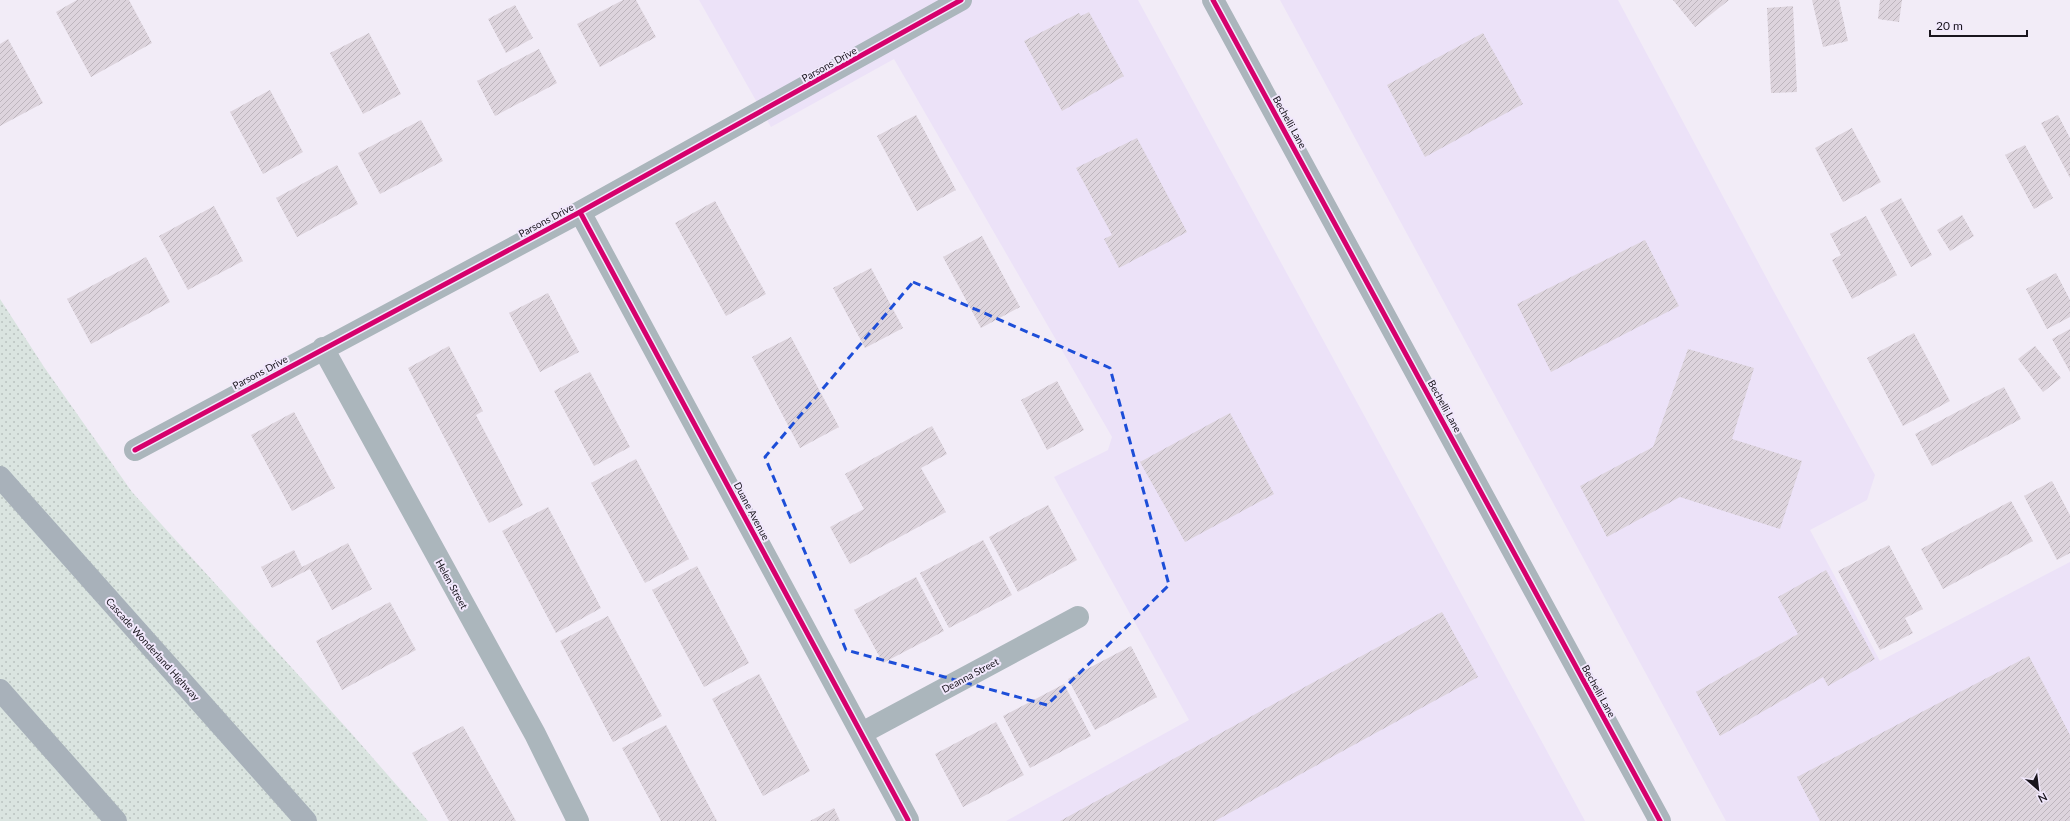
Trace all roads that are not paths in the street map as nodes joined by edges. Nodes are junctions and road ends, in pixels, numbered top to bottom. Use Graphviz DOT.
graph roads {
  1 [pos="962,0"];
  2 [pos="1213,0"];
  3 [pos="580,212"];
  4 [pos="323,348"];
  5 [pos="136,450"];
  6 [pos="0,477"];
  7 [pos="1078,617"];
  8 [pos="0,690"];
  9 [pos="862,733"];
  10 [pos="908,820"];
  11 [pos="116,821"];
  12 [pos="306,821"];
  13 [pos="578,821"];
  14 [pos="1660,821"];
  1 -- 3 [label="street, Parsons Drive"];
  2 -- 14 [label="main road, Bechelli Lane"];
  3 -- 4 [label="street, Parsons Drive"];
  3 -- 9 [label="street, Duane Avenue"];
  4 -- 5 [label="street, Parsons Drive"];
  4 -- 13 [label="street, Helen Street"];
  6 -- 12 [label="highway, Cascade Wonderland Highway"];
  7 -- 9 [label="street, Deanna Street"];
  8 -- 11 [label="highway"];
  9 -- 10 [label="street, Duane Avenue"];
}
